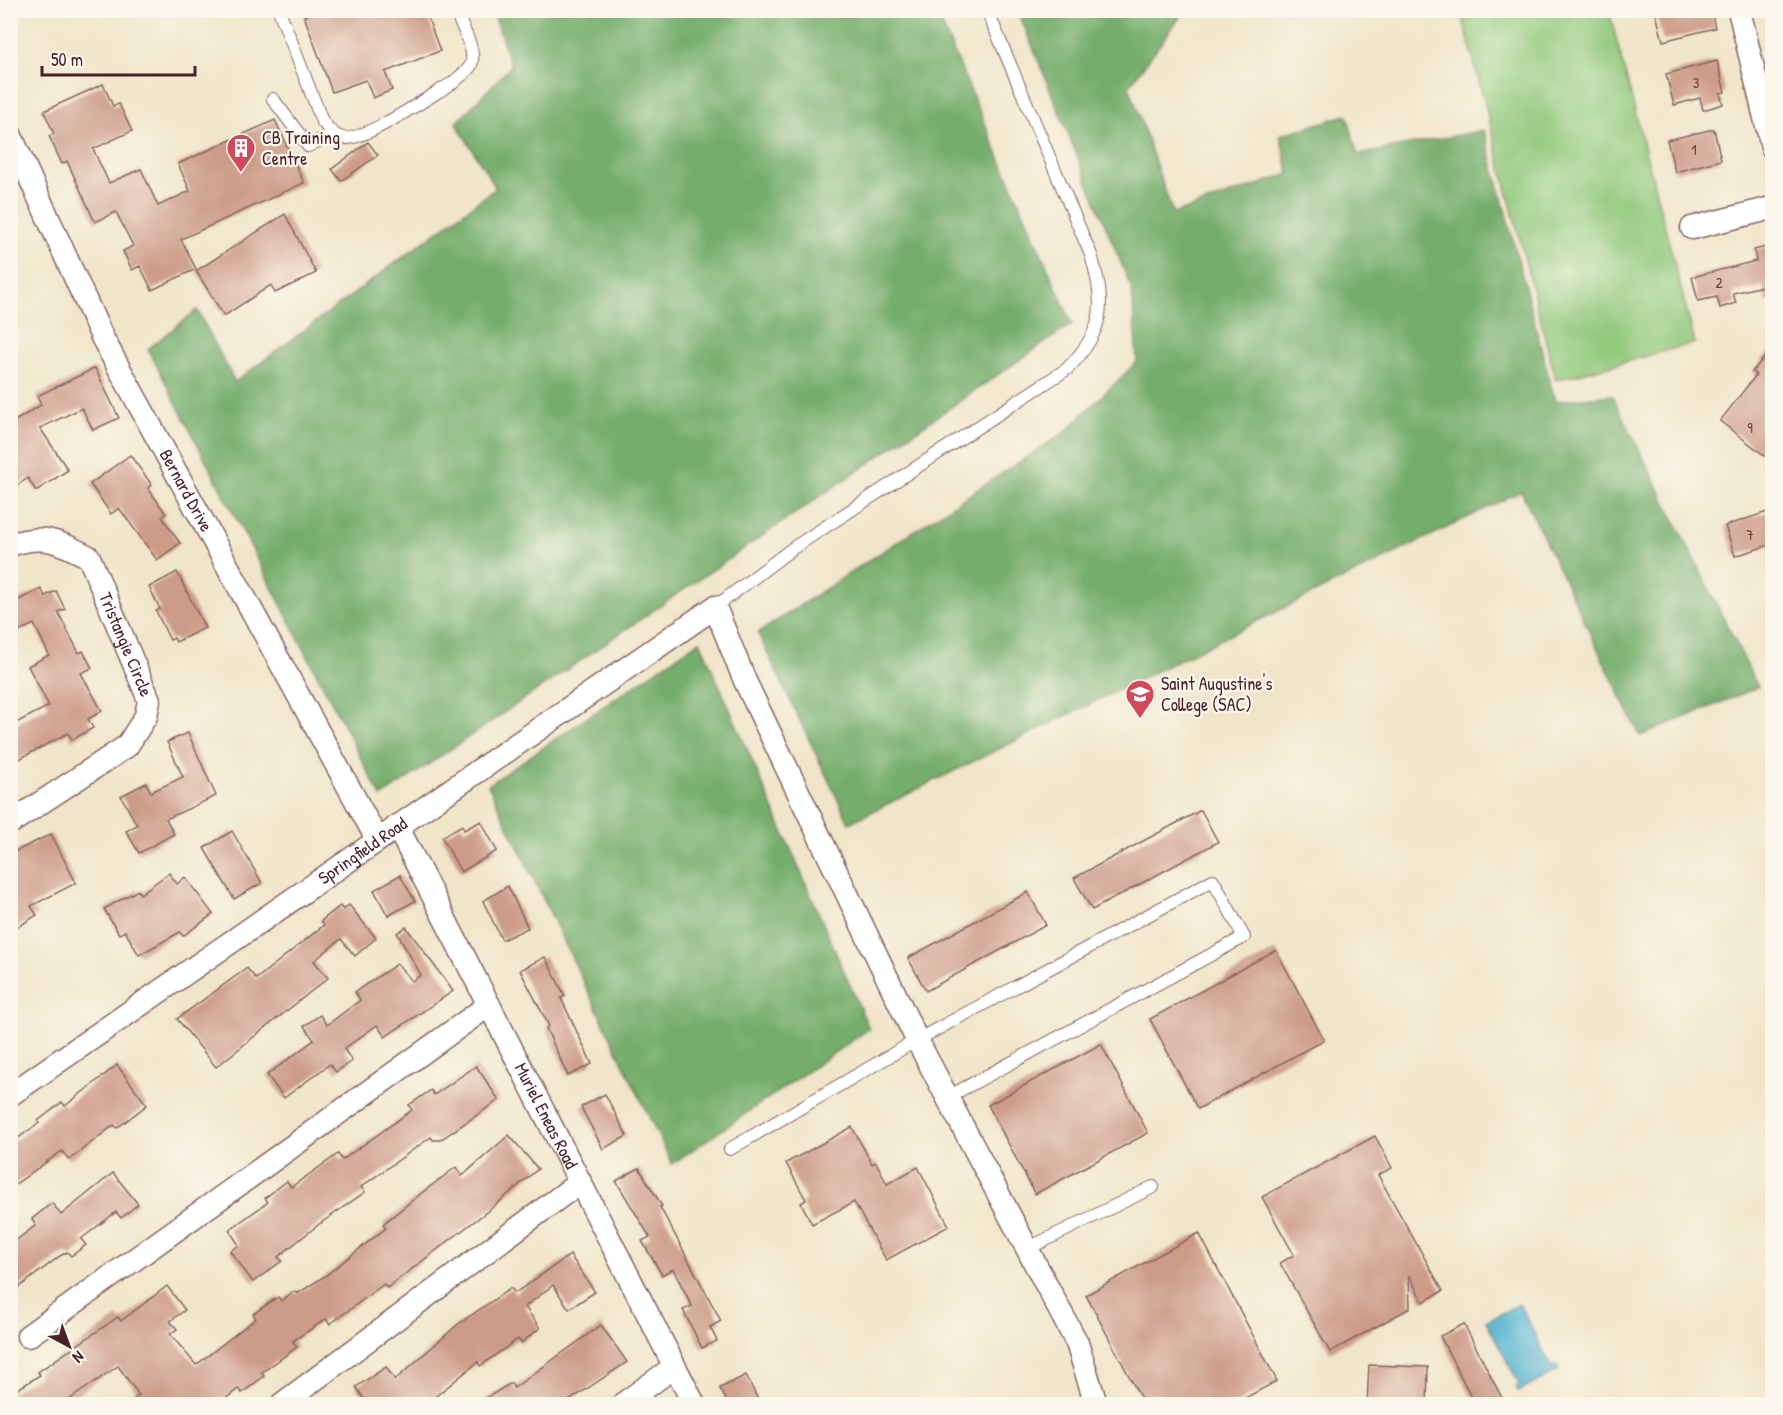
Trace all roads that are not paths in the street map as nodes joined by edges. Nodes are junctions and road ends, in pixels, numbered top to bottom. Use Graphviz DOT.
graph roads {
  1 [pos="279,10"];
  2 [pos="455,10"];
  3 [pos="987,10"];
  4 [pos="1739,10"];
  5 [pos="273,99"];
  6 [pos="10,134"];
  7 [pos="333,134"];
  8 [pos="1773,147"];
  9 [pos="1773,208"];
  10 [pos="1692,228"];
  11 [pos="10,545"];
  12 [pos="715,607"];
  13 [pos="10,823"];
  14 [pos="397,826"];
  15 [pos="377,839"];
  16 [pos="489,1005"];
  17 [pos="916,1040"];
  18 [pos="10,1095"];
  19 [pos="946,1098"];
  20 [pos="730,1149"];
  21 [pos="580,1182"];
  22 [pos="1153,1187"];
  23 [pos="1028,1249"];
  24 [pos="28,1336"];
  25 [pos="674,1367"];
  26 [pos="282,1404"];
  27 [pos="623,1404"];
  28 [pos="694,1404"];
  29 [pos="1096,1404"];
  1 -- 7 [label="lane"];
  2 -- 7 [label="lane"];
  3 -- 12 [label="lane"];
  4 -- 8 [label="street"];
  5 -- 7 [label="lane"];
  6 -- 15 [label="street, Bernard Drive"];
  9 -- 10 [label="street"];
  11 -- 13 [label="street, Tristangie Circle"];
  12 -- 14 [label="street, Springfield Road"];
  12 -- 17 [label="street"];
  14 -- 15 [label="street, Springfield Road"];
  14 -- 16 [label="street, Muriel Eneas Road"];
  15 -- 18 [label="street, Springfield Road"];
  16 -- 21 [label="street, Muriel Eneas Road"];
  16 -- 24 [label="street"];
  17 -- 19 [label="street"];
  17 -- 19 [label="lane"];
  17 -- 20 [label="lane"];
  19 -- 23 [label="street"];
  21 -- 25 [label="street, Muriel Eneas Road"];
  21 -- 26 [label="street"];
  22 -- 23 [label="lane"];
  23 -- 29 [label="street"];
  25 -- 27 [label="street"];
  25 -- 28 [label="street, Muriel Eneas Road"];
}
